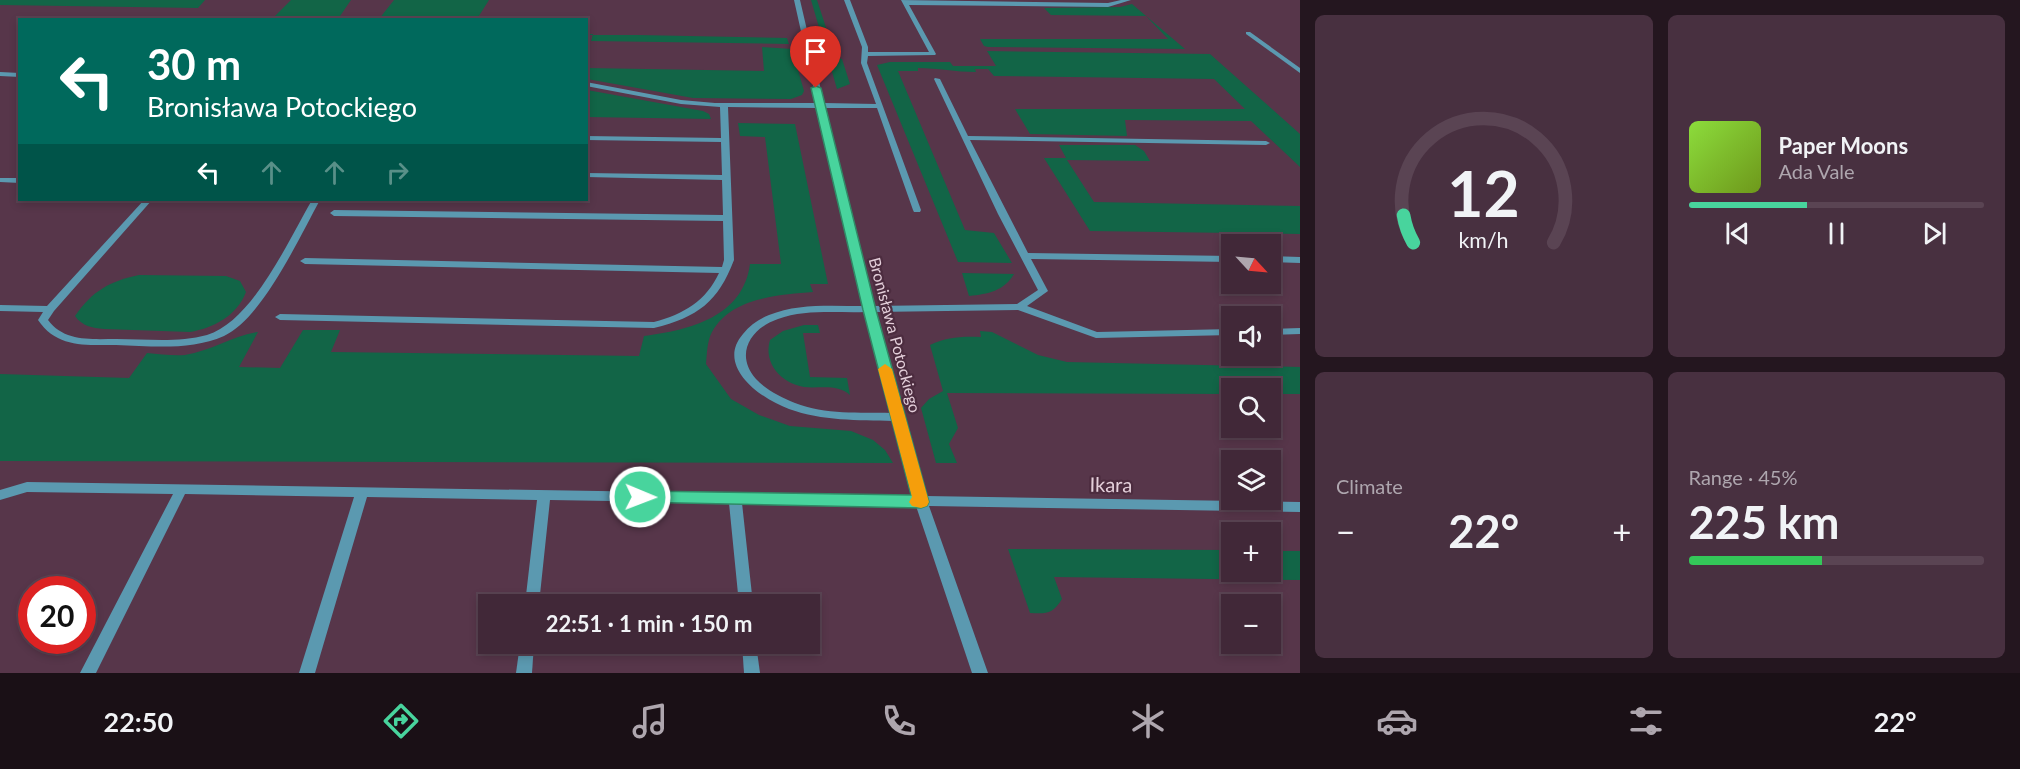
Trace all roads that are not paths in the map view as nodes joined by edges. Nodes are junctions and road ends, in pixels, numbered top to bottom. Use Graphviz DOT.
graph roads {
  1 [pos="797,0"];
  2 [pos="847,0"];
  3 [pos="1128,0"];
  4 [pos="905,1"];
  5 [pos="1248,33"];
  6 [pos="864,54"];
  7 [pos="1300,71"];
  8 [pos="0,75"];
  9 [pos="18,75"];
  10 [pos="937,79"];
  11 [pos="588,84"];
  12 [pos="724,106"];
  13 [pos="820,106"];
  14 [pos="880,106"];
  15 [pos="588,138"];
  16 [pos="965,138"];
  17 [pos="725,140"];
  18 [pos="1266,143"];
  19 [pos="588,175"];
  20 [pos="726,178"];
  21 [pos="0,180"];
  22 [pos="18,181"];
  23 [pos="147,201"];
  24 [pos="315,201"];
  25 [pos="917,210"];
  26 [pos="334,213"];
  27 [pos="727,218"];
  28 [pos="1024,255"];
  29 [pos="1221,259"];
  30 [pos="1281,259"];
  31 [pos="1300,260"];
  32 [pos="305,261"];
  33 [pos="726,270"];
  34 [pos="1019,307"];
  35 [pos="0,308"];
  36 [pos="50,309"];
  37 [pos="870,310"];
  38 [pos="279,317"];
  39 [pos="1300,331"];
  40 [pos="1221,332"];
  41 [pos="1281,332"];
  42 [pos="898,417"];
  43 [pos="181,490"];
  44 [pos="362,493"];
  45 [pos="0,495"];
  46 [pos="544,496"];
  47 [pos="735,499"];
  48 [pos="921,502"];
  49 [pos="1300,507"];
  50 [pos="533,594"];
  51 [pos="745,594"];
  52 [pos="526,654"];
  53 [pos="750,654"];
  54 [pos="88,673"];
  55 [pos="307,673"];
  56 [pos="524,673"];
  57 [pos="752,673"];
  58 [pos="980,673"];
  1 -- 13 [label="street, Bronisława Potockiego"];
  2 -- 6 [label="street"];
  3 -- 4 [label="street"];
  4 -- 6 [label="street"];
  5 -- 7 [label="street"];
  6 -- 14 [label="street"];
  8 -- 9 [label="street"];
  10 -- 16 [label="street"];
  11 -- 12 [label="street"];
  12 -- 13 [label="street"];
  12 -- 17 [label="street"];
  13 -- 14 [label="street"];
  13 -- 37 [label="street, Bronisława Potockiego"];
  14 -- 25 [label="street"];
  15 -- 17 [label="street"];
  16 -- 18 [label="street"];
  16 -- 28 [label="street"];
  17 -- 20 [label="street"];
  19 -- 20 [label="street"];
  20 -- 27 [label="street"];
  21 -- 22 [label="street"];
  23 -- 36 [label="street"];
  24 -- 36 [label="street"];
  26 -- 27 [label="street"];
  27 -- 33 [label="street"];
  28 -- 29 [label="street"];
  28 -- 34 [label="street"];
  30 -- 31 [label="street"];
  32 -- 33 [label="street"];
  33 -- 38 [label="street"];
  34 -- 37 [label="street"];
  34 -- 40 [label="street"];
  35 -- 36 [label="street"];
  37 -- 42 [label="street, Bronisława Potockiego"];
  37 -- 42 [label="street"];
  39 -- 41 [label="street"];
  42 -- 48 [label="street, Bronisława Potockiego"];
  43 -- 44 [label="street, Ikara"];
  43 -- 45 [label="street, Ikara"];
  43 -- 54 [label="street"];
  44 -- 46 [label="street, Ikara"];
  44 -- 55 [label="street"];
  46 -- 47 [label="street, Ikara"];
  46 -- 50 [label="street"];
  47 -- 48 [label="street, Ikara"];
  47 -- 51 [label="street"];
  48 -- 49 [label="street, Ikara"];
  48 -- 58 [label="street, Bronisława Potockiego"];
  52 -- 56 [label="street"];
  53 -- 57 [label="street"];
}
